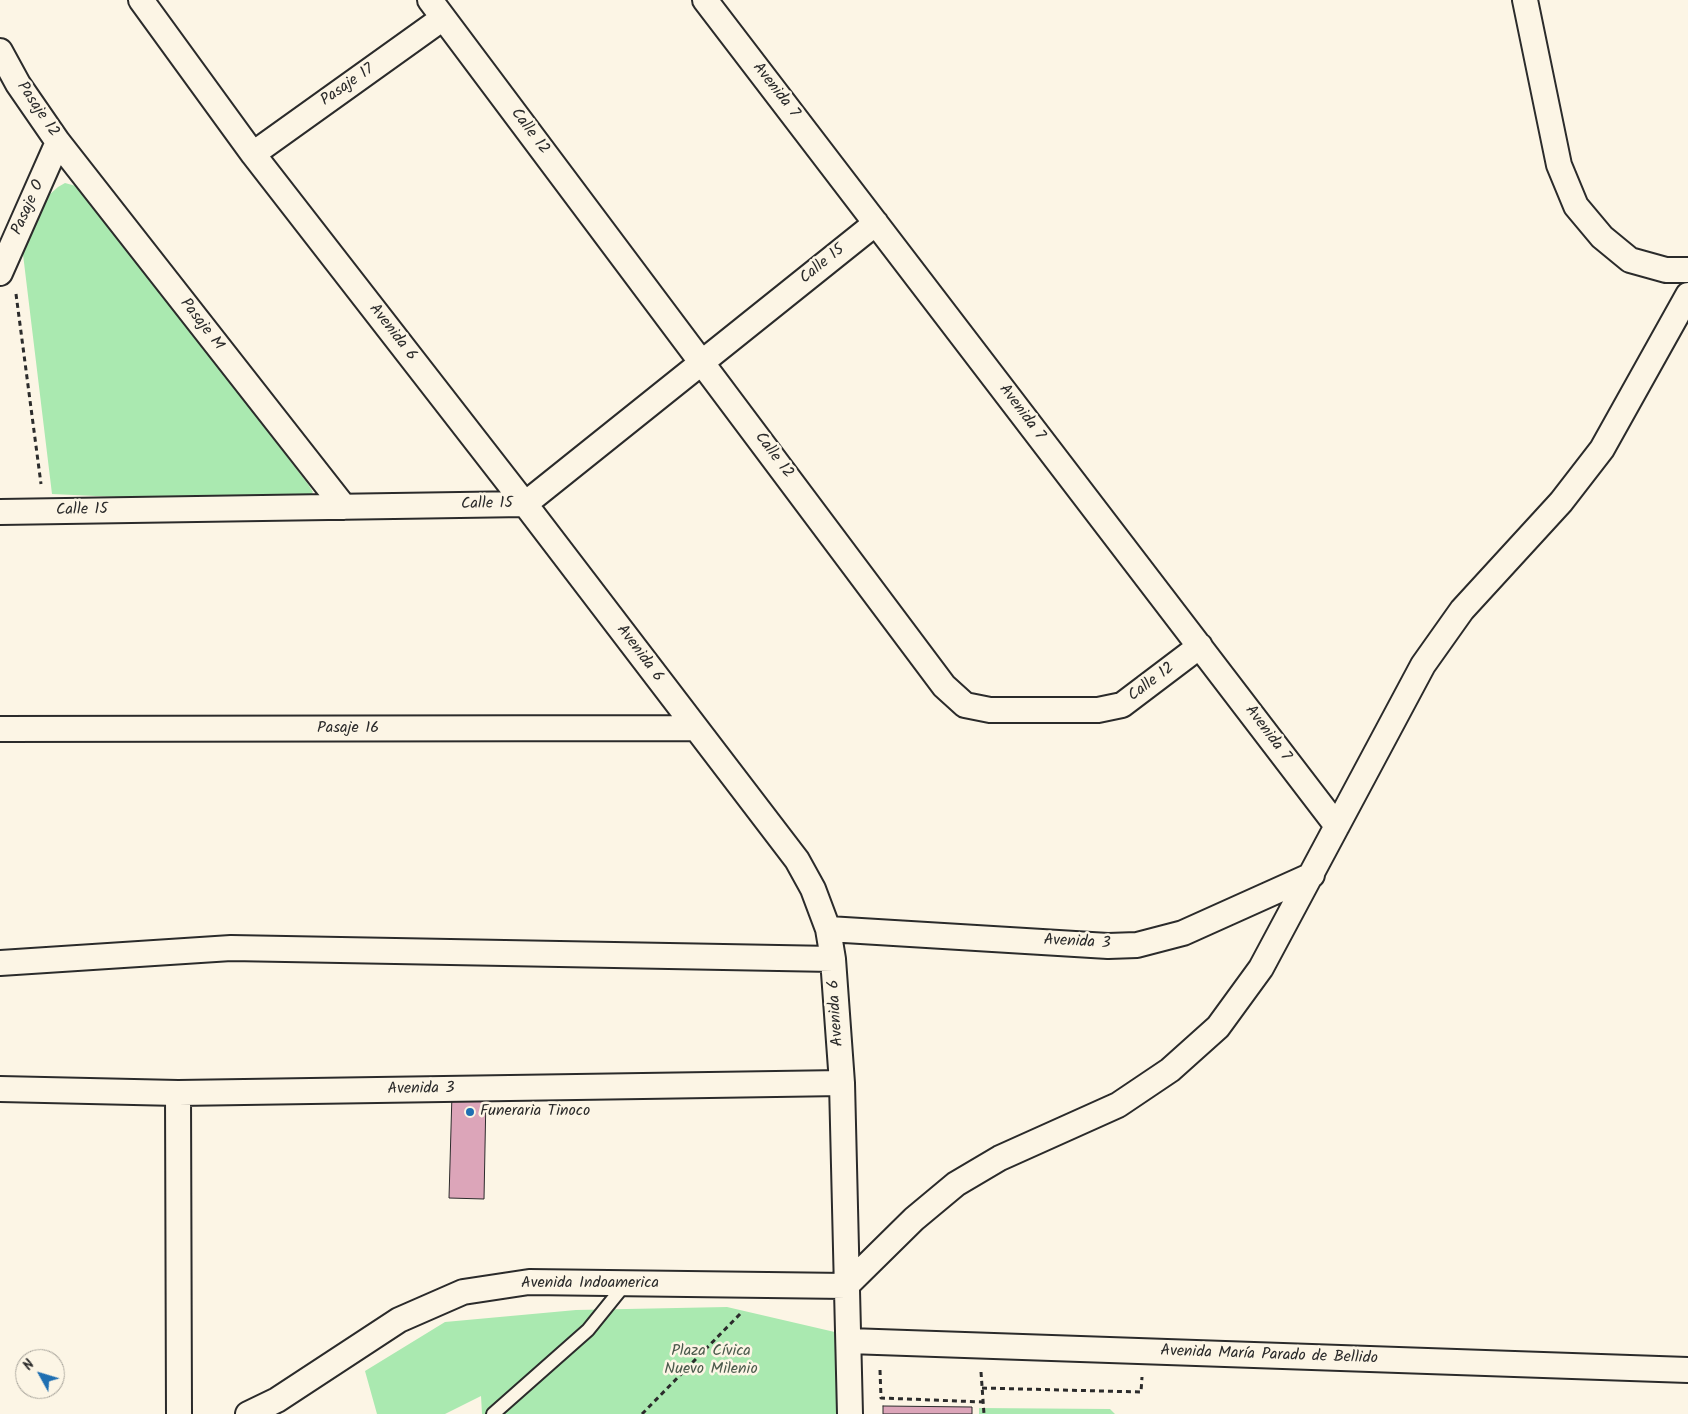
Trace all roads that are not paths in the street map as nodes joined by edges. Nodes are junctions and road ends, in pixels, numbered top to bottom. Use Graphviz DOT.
graph roads {
  1 [pos="141,0"];
  2 [pos="705,0"];
  3 [pos="1525,0"];
  4 [pos="436,9"];
  5 [pos="0,51"];
  6 [pos="58,142"];
  7 [pos="253,154"];
  8 [pos="876,223"];
  9 [pos="1688,270"];
  10 [pos="0,273"];
  11 [pos="1688,295"];
  12 [pos="703,363"];
  13 [pos="525,504"];
  14 [pos="344,507"];
  15 [pos="0,512"];
  16 [pos="1200,646"];
  17 [pos="696,728"];
  18 [pos="0,729"];
  19 [pos="1337,826"];
  20 [pos="1312,875"];
  21 [pos="828,930"];
  22 [pos="833,959"];
  23 [pos="0,963"];
  24 [pos="842,1083"];
  25 [pos="0,1089"];
  26 [pos="178,1093"];
  27 [pos="626,1283"];
  28 [pos="846,1286"];
  29 [pos="849,1342"];
  30 [pos="1688,1370"];
  31 [pos="178,1414"];
  32 [pos="248,1414"];
  33 [pos="493,1414"];
  34 [pos="850,1414"];
  1 -- 7 [label="street, Avenida 6"];
  2 -- 8 [label="street, Avenida 7"];
  3 -- 9 [label="street"];
  4 -- 7 [label="street, Pasaje 17"];
  4 -- 12 [label="street, Calle 12"];
  5 -- 6 [label="street, Pasaje 12"];
  6 -- 10 [label="street, Pasaje O"];
  6 -- 14 [label="street, Pasaje M"];
  7 -- 13 [label="street, Avenida 6"];
  8 -- 12 [label="street, Calle 15"];
  8 -- 16 [label="street, Avenida 7"];
  11 -- 19 [label="street"];
  12 -- 13 [label="street, Calle 15"];
  12 -- 16 [label="street, Calle 12"];
  13 -- 14 [label="street, Calle 15"];
  13 -- 17 [label="street, Avenida 6"];
  14 -- 15 [label="street, Calle 15"];
  16 -- 19 [label="street, Avenida 7"];
  17 -- 18 [label="street, Pasaje 16"];
  17 -- 21 [label="street, Avenida 6"];
  19 -- 20 [label="street"];
  20 -- 21 [label="street, Avenida 3"];
  20 -- 28 [label="street"];
  21 -- 22 [label="street, Avenida 6"];
  22 -- 23 [label="street"];
  22 -- 24 [label="street, Avenida 6"];
  24 -- 26 [label="street, Avenida 3"];
  24 -- 28 [label="street, Avenida 6"];
  25 -- 26 [label="street, Avenida 3"];
  26 -- 31 [label="street"];
  27 -- 28 [label="street, Avenida Indoamerica"];
  27 -- 32 [label="street, Avenida Indoamerica"];
  27 -- 33 [label="lane"];
  28 -- 29 [label="street, Avenida 6"];
  29 -- 30 [label="street, Avenida María Parado de Bellido"];
  29 -- 34 [label="street, Avenida 6"];
}
